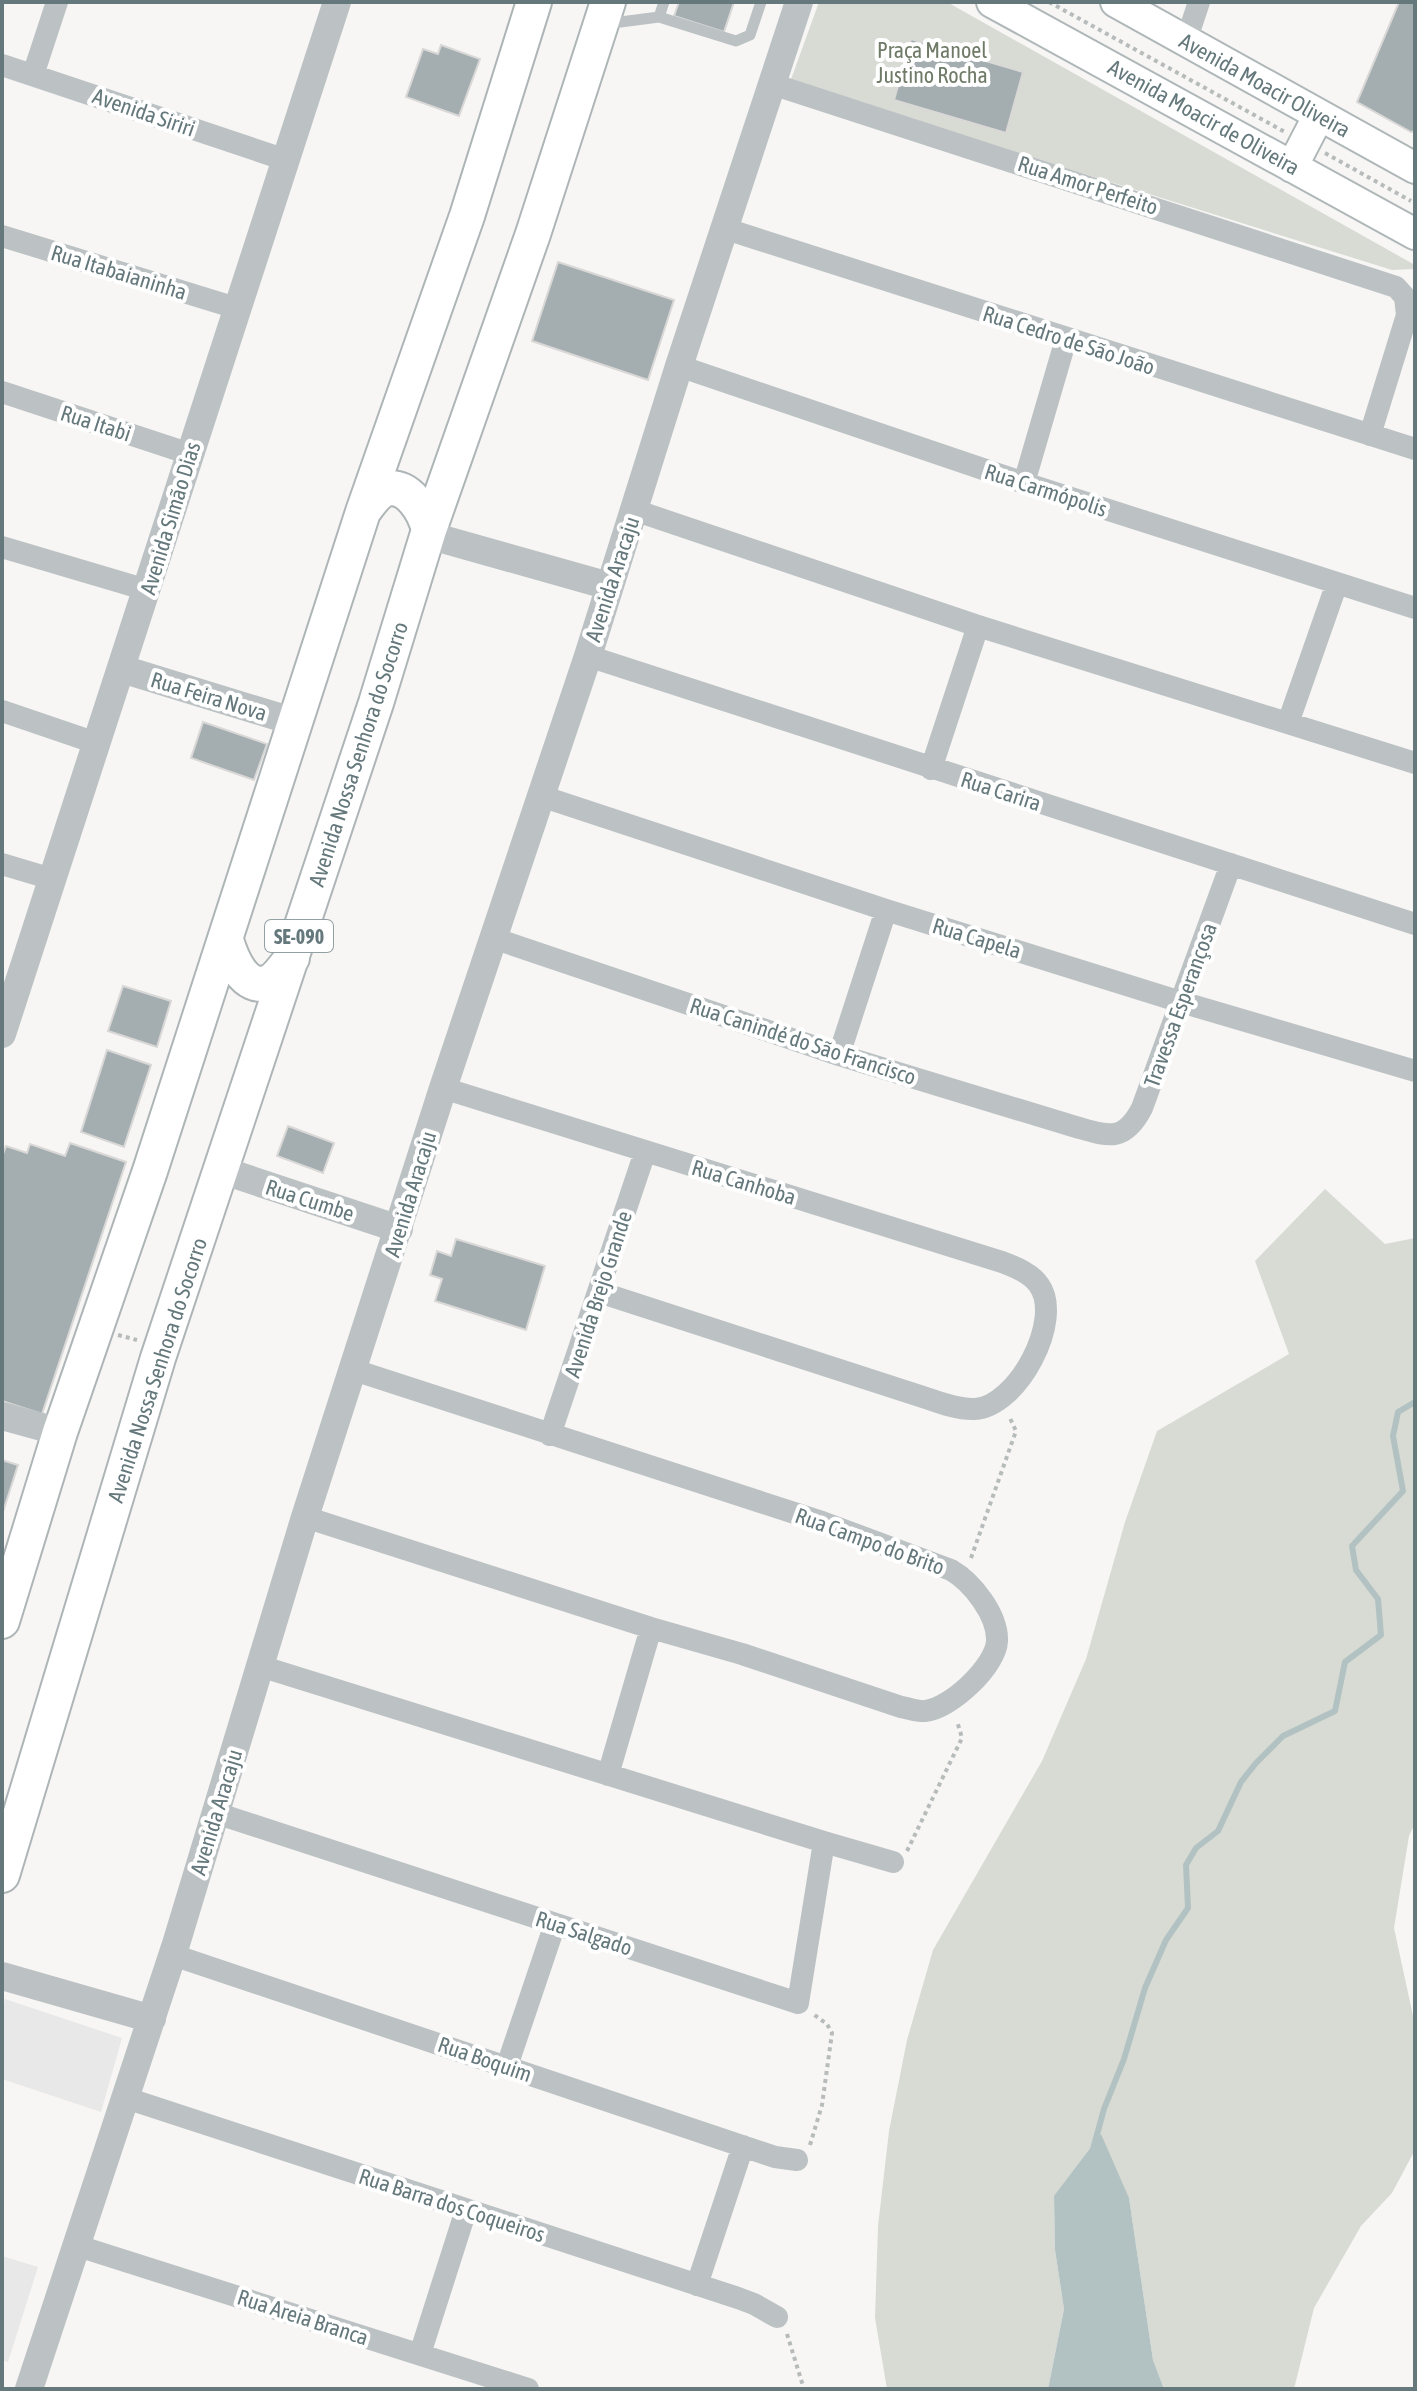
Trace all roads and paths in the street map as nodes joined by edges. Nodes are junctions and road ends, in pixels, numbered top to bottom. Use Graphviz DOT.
graph roads {
  1 [pos="57,2"];
  2 [pos="337,2"];
  3 [pos="534,2"];
  4 [pos="664,2"];
  5 [pos="761,2"];
  6 [pos="799,2"];
  7 [pos="992,2"];
  8 [pos="1049,2"];
  9 [pos="1116,2"];
  10 [pos="1199,2"];
  11 [pos="604,14"];
  12 [pos="659,17"];
  13 [pos="1186,41"];
  14 [pos="2,65"];
  15 [pos="33,75"];
  16 [pos="772,84"];
  17 [pos="1319,115"];
  18 [pos="1298,155"];
  19 [pos="286,160"];
  20 [pos="1415,168"];
  21 [pos="1415,203"];
  22 [pos="723,228"];
  23 [pos="1415,234"];
  24 [pos="2,236"];
  25 [pos="236,308"];
  26 [pos="1066,339"];
  27 [pos="679,366"];
  28 [pos="2,392"];
  29 [pos="1370,435"];
  30 [pos="1415,449"];
  31 [pos="190,454"];
  32 [pos="1024,483"];
  33 [pos="634,510"];
  34 [pos="363,512"];
  35 [pos="428,533"];
  36 [pos="2,547"];
  37 [pos="1337,583"];
  38 [pos="609,586"];
  39 [pos="147,590"];
  40 [pos="1415,608"];
  41 [pos="978,626"];
  42 [pos="588,656"];
  43 [pos="122,669"];
  44 [pos="2,711"];
  45 [pos="295,722"];
  46 [pos="1288,723"];
  47 [pos="96,743"];
  48 [pos="1415,763"];
  49 [pos="931,769"];
  50 [pos="541,796"];
  51 [pos="2,864"];
  52 [pos="1231,864"];
  53 [pos="52,879"];
  54 [pos="886,910"];
  55 [pos="1415,924"];
  56 [pos="493,938"];
  57 [pos="226,940"];
  58 [pos="292,958"];
  59 [pos="1181,1002"];
  60 [pos="3,1026"];
  61 [pos="839,1055"];
  62 [pos="1415,1071"];
  63 [pos="443,1088"];
  64 [pos="1116,1135"];
  65 [pos="645,1152"];
  66 [pos="221,1170"];
  67 [pos="399,1229"];
  68 [pos="599,1292"];
  69 [pos="97,1329"];
  70 [pos="162,1348"];
  71 [pos="354,1370"];
  72 [pos="1000,1399"];
  73 [pos="2,1416"];
  74 [pos="60,1432"];
  75 [pos="550,1435"];
  76 [pos="305,1517"];
  77 [pos="963,1579"];
  78 [pos="4,1607"];
  79 [pos="651,1628"];
  80 [pos="260,1666"];
  81 [pos="952,1699"];
  82 [pos="608,1775"];
  83 [pos="216,1813"];
  84 [pos="824,1842"];
  85 [pos="893,1862"];
  86 [pos="2,1875"];
  87 [pos="555,1924"];
  88 [pos="173,1955"];
  89 [pos="2,1976"];
  90 [pos="798,2003"];
  91 [pos="152,2019"];
  92 [pos="507,2066"];
  93 [pos="126,2098"];
  94 [pos="743,2146"];
  95 [pos="797,2160"];
  96 [pos="466,2210"];
  97 [pos="78,2246"];
  98 [pos="697,2285"];
  99 [pos="777,2317"];
  100 [pos="420,2354"];
  101 [pos="32,2388"];
  102 [pos="528,2389"];
  103 [pos="804,2389"];
  1 -- 15 [label="street"];
  2 -- 19 [label="street, Avenida Simão Dias"];
  3 -- 34 [label="main road, SE-090"];
  4 -- 12 [label="lane"];
  5 -- 12 [label="lane"];
  6 -- 16 [label="street, Avenida Aracaju"];
  7 -- 18 [label="main road, Avenida Moacir de Oliveira"];
  8 -- 18 [label="path"];
  9 -- 13 [label="main road, Avenida Moacir Oliveira"];
  10 -- 13 [label="street"];
  11 -- 12 [label="lane"];
  11 -- 35 [label="main road, Avenida Nossa Senhora do Socorro / SE-090"];
  13 -- 17 [label="main road, Avenida Moacir Oliveira"];
  14 -- 15 [label="street, Avenida Siriri"];
  15 -- 19 [label="street, Avenida Siriri"];
  16 -- 22 [label="street, Avenida Aracaju"];
  16 -- 29 [label="street, Rua Amor Perfeito"];
  17 -- 18 [label="main road"];
  17 -- 20 [label="main road, Avenida Moacir Oliveira"];
  18 -- 21 [label="path"];
  18 -- 23 [label="main road, Avenida Moacir de Oliveira"];
  19 -- 25 [label="street, Avenida Simão Dias"];
  22 -- 26 [label="street, Rua Cedro de São João"];
  22 -- 27 [label="street, Avenida Aracaju"];
  24 -- 25 [label="street, Rua Itabaianinha"];
  25 -- 31 [label="street, Avenida Simão Dias"];
  26 -- 29 [label="street, Rua Cedro de São João"];
  26 -- 32 [label="street"];
  27 -- 32 [label="street, Rua Carmópolis"];
  27 -- 33 [label="street, Avenida Aracaju"];
  28 -- 31 [label="street, Rua Itabi"];
  29 -- 30 [label="street, Rua Cedro de São João"];
  31 -- 39 [label="street, Avenida Simão Dias"];
  32 -- 37 [label="street, Rua Carmópolis"];
  33 -- 38 [label="street, Avenida Aracaju"];
  33 -- 41 [label="street"];
  34 -- 35 [label="main road"];
  34 -- 45 [label="main road, SE-090"];
  35 -- 38 [label="street"];
  35 -- 58 [label="main road, Avenida Nossa Senhora do Socorro / SE-090"];
  36 -- 39 [label="street"];
  37 -- 40 [label="street, Rua Carmópolis"];
  37 -- 46 [label="street"];
  38 -- 42 [label="street, Avenida Aracaju"];
  39 -- 43 [label="street, Avenida Simão Dias"];
  41 -- 46 [label="street"];
  41 -- 49 [label="street"];
  42 -- 49 [label="street, Rua Carira"];
  42 -- 50 [label="street, Avenida Aracaju"];
  43 -- 45 [label="street, Rua Feira Nova"];
  43 -- 47 [label="street, Avenida Simão Dias"];
  44 -- 47 [label="street"];
  45 -- 57 [label="main road, SE-090"];
  46 -- 48 [label="street"];
  47 -- 53 [label="street, Avenida Simão Dias"];
  49 -- 52 [label="street, Rua Carira"];
  50 -- 54 [label="street, Rua Capela"];
  50 -- 56 [label="street, Avenida Aracaju"];
  51 -- 53 [label="street"];
  52 -- 55 [label="street, Rua Carira"];
  52 -- 59 [label="street, Travessa Esperançosa"];
  53 -- 60 [label="street, Avenida Simão Dias"];
  54 -- 59 [label="street, Rua Capela"];
  54 -- 61 [label="street"];
  56 -- 61 [label="street, Rua Canindé do São Francisco"];
  56 -- 63 [label="street, Avenida Aracaju"];
  57 -- 58 [label="main road"];
  57 -- 69 [label="main road, SE-090"];
  58 -- 66 [label="main road, Avenida Nossa Senhora do Socorro / SE-090"];
  59 -- 62 [label="street, Rua Capela"];
  59 -- 64 [label="street, Travessa Esperançosa"];
  61 -- 64 [label="street, Rua Canindé do São Francisco"];
  63 -- 65 [label="street, Rua Canhoba"];
  63 -- 67 [label="street, Avenida Aracaju"];
  65 -- 68 [label="street, Avenida Brejo Grande"];
  65 -- 72 [label="street, Rua Canhoba"];
  66 -- 67 [label="street, Rua Cumbe"];
  66 -- 70 [label="main road, Avenida Nossa Senhora do Socorro / SE-090"];
  67 -- 71 [label="street, Avenida Aracaju"];
  68 -- 72 [label="street"];
  68 -- 75 [label="street, Avenida Brejo Grande"];
  69 -- 70 [label="path"];
  69 -- 74 [label="main road, SE-090"];
  70 -- 86 [label="main road, Avenida Nossa Senhora do Socorro / SE-090"];
  71 -- 75 [label="street, Rua Campo do Brito"];
  71 -- 76 [label="street, Avenida Aracaju"];
  72 -- 77 [label="path"];
  73 -- 74 [label="street"];
  74 -- 78 [label="main road, SE-090"];
  75 -- 77 [label="street, Rua Campo do Brito"];
  76 -- 79 [label="street, Rua Campo do Brito"];
  76 -- 80 [label="street, Avenida Aracaju"];
  77 -- 81 [label="street, Rua Campo do Brito"];
  79 -- 81 [label="street, Rua Campo do Brito"];
  79 -- 82 [label="street"];
  80 -- 82 [label="street"];
  80 -- 83 [label="street, Avenida Aracaju"];
  81 -- 85 [label="path"];
  82 -- 84 [label="street"];
  83 -- 87 [label="street, Rua Salgado"];
  83 -- 88 [label="street, Avenida Aracaju"];
  84 -- 85 [label="street"];
  84 -- 90 [label="street"];
  87 -- 90 [label="street, Rua Salgado"];
  87 -- 92 [label="street"];
  88 -- 91 [label="street, Avenida Aracaju"];
  88 -- 92 [label="street, Rua Boquim"];
  89 -- 91 [label="street"];
  90 -- 95 [label="path"];
  91 -- 93 [label="street, Avenida Aracaju"];
  92 -- 94 [label="street, Rua Boquim"];
  93 -- 96 [label="street, Rua Barra dos Coqueiros"];
  93 -- 97 [label="street, Avenida Aracaju"];
  94 -- 95 [label="street, Rua Boquim"];
  94 -- 98 [label="street"];
  96 -- 98 [label="street, Rua Barra dos Coqueiros"];
  96 -- 100 [label="street"];
  97 -- 100 [label="street, Rua Areia Branca"];
  97 -- 101 [label="street, Avenida Aracaju"];
  98 -- 99 [label="street, Rua Barra dos Coqueiros"];
  99 -- 103 [label="path"];
  100 -- 102 [label="street, Rua Areia Branca"];
}
